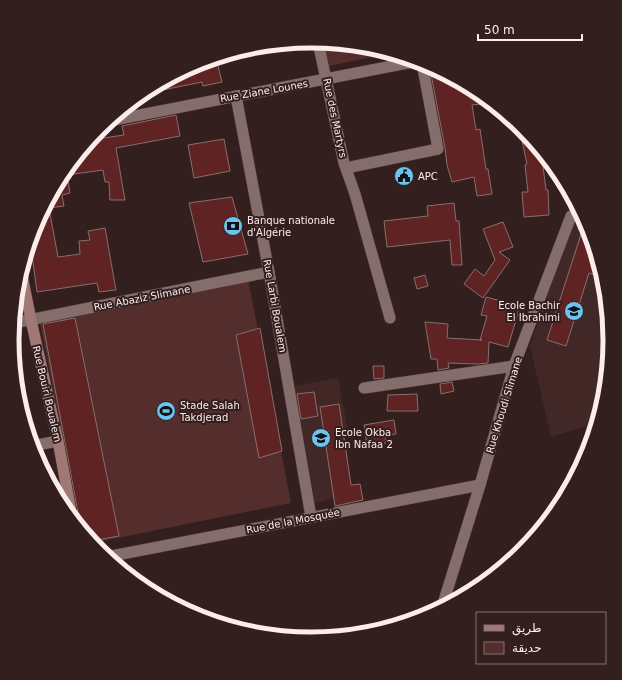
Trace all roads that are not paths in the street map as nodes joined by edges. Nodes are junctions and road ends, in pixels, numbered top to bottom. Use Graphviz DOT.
graph roads {
  1 [pos="320,48"];
  2 [pos="404,63"];
  3 [pos="423,70"];
  4 [pos="327,80"];
  5 [pos="236,96"];
  6 [pos="121,118"];
  7 [pos="346,168"];
  8 [pos="575,215"];
  9 [pos="269,272"];
  10 [pos="24,286"];
  11 [pos="390,318"];
  12 [pos="31,320"];
  13 [pos="20,322"];
  14 [pos="514,366"];
  15 [pos="364,388"];
  16 [pos="58,441"];
  17 [pos="38,445"];
  18 [pos="480,485"];
  19 [pos="70,504"];
  20 [pos="311,517"];
  21 [pos="114,555"];
  22 [pos="444,600"];
  1 -- 4 [label="street, Rue des Martyrs"];
  2 -- 4 [label="street, Rue Ziane Lounes"];
  3 -- 7 [label="street"];
  4 -- 5 [label="street, Rue Ziane Lounes"];
  4 -- 7 [label="street, Rue des Martyrs"];
  5 -- 6 [label="street, Rue Ziane Lounes"];
  5 -- 9 [label="street, Rue Larbi Boualem"];
  7 -- 11 [label="street, Rue des Martyrs"];
  8 -- 14 [label="street, Rue Khoudi Slimane"];
  9 -- 12 [label="street, Rue Abaziz Slimane"];
  9 -- 20 [label="street, Rue Larbi Boualem"];
  10 -- 12 [label="main road, Rue Bouiri Boualem"];
  12 -- 13 [label="street, Rue Abaziz Slimane"];
  12 -- 16 [label="main road, Rue Bouiri Boualem"];
  14 -- 15 [label="street"];
  14 -- 18 [label="street, Rue Khoudi Slimane"];
  16 -- 17 [label="street"];
  16 -- 19 [label="main road, Rue Bouiri Boualem"];
  18 -- 20 [label="street, Rue de la Mosquée"];
  18 -- 22 [label="street, Rue Khoudi Slimane"];
  20 -- 21 [label="street, Rue de la Mosquée"];
}
